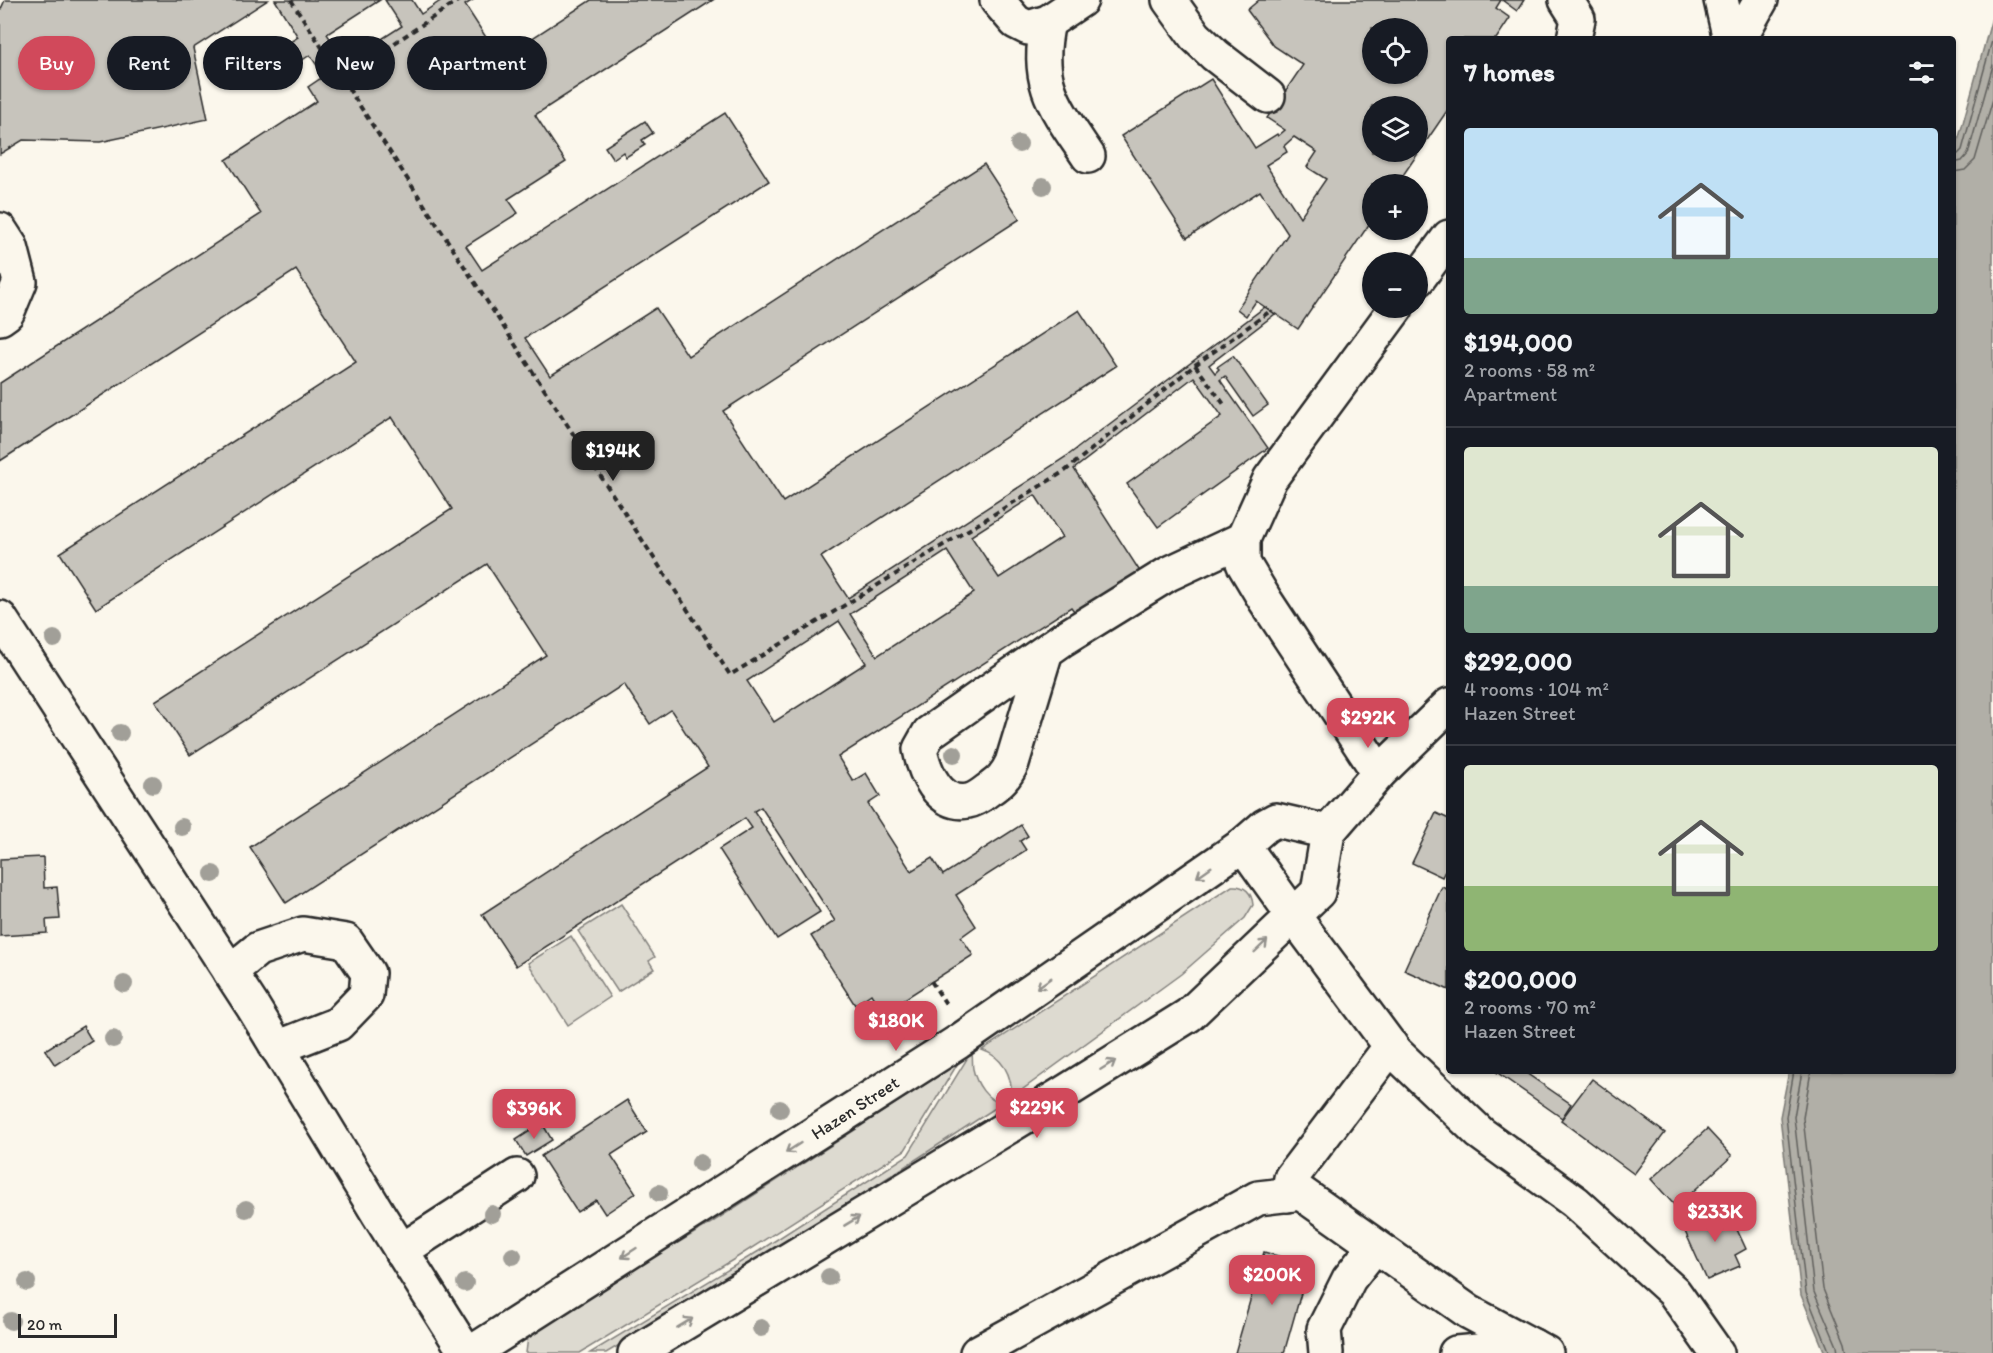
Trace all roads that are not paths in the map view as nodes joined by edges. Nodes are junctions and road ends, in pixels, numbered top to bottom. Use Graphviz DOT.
graph roads {
  1 [pos="998,0"];
  2 [pos="1081,0"];
  3 [pos="1169,0"];
  4 [pos="1566,0"];
  5 [pos="1721,0"];
  6 [pos="1761,0"];
  7 [pos="1048,21"];
  8 [pos="1575,36"];
  9 [pos="1729,36"];
  10 [pos="1741,36"];
  11 [pos="1268,96"];
  12 [pos="1088,156"];
  13 [pos="0,230"];
  14 [pos="1446,241"];
  15 [pos="1428,265"];
  16 [pos="0,318"];
  17 [pos="1389,318"];
  18 [pos="1243,539"];
  19 [pos="0,618"];
  20 [pos="1046,651"];
  21 [pos="1446,708"];
  22 [pos="1379,773"];
  23 [pos="1328,832"];
  24 [pos="1243,845"];
  25 [pos="1293,915"];
  26 [pos="230,972"];
  27 [pos="1391,1046"];
  28 [pos="277,1048"];
  29 [pos="518,1176"];
  30 [pos="1288,1195"];
  31 [pos="1375,1246"];
  32 [pos="401,1251"];
  33 [pos="1539,1349"];
  34 [pos="466,1353"];
  35 [pos="471,1353"];
  36 [pos="635,1353"];
  37 [pos="977,1353"];
  38 [pos="1326,1353"];
  39 [pos="1456,1353"];
  40 [pos="1718,1353"];
  1 -- 7 [label="street"];
  2 -- 7 [label="street"];
  3 -- 11 [label="street"];
  4 -- 8 [label="street"];
  5 -- 9 [label="street"];
  6 -- 10 [label="street"];
  7 -- 12 [label="street"];
  13 -- 16 [label="street"];
  14 -- 15 [label="street"];
  17 -- 18 [label="street"];
  18 -- 20 [label="street"];
  18 -- 22 [label="street"];
  19 -- 26 [label="street"];
  20 -- 20 [label="street"];
  21 -- 22 [label="street"];
  22 -- 23 [label="street"];
  23 -- 24 [label="street, Hazen Street"];
  23 -- 25 [label="street"];
  24 -- 25 [label="street"];
  24 -- 35 [label="street, Hazen Street, one-way"];
  25 -- 27 [label="street"];
  36 -- 25 [label="street, one-way"];
  26 -- 28 [label="street"];
  26 -- 28 [label="street"];
  27 -- 30 [label="street"];
  27 -- 40 [label="street"];
  28 -- 32 [label="street"];
  29 -- 32 [label="street"];
  30 -- 31 [label="street"];
  30 -- 37 [label="street"];
  31 -- 33 [label="street"];
  31 -- 38 [label="street"];
  32 -- 34 [label="street"];
  33 -- 39 [label="street"];
}
